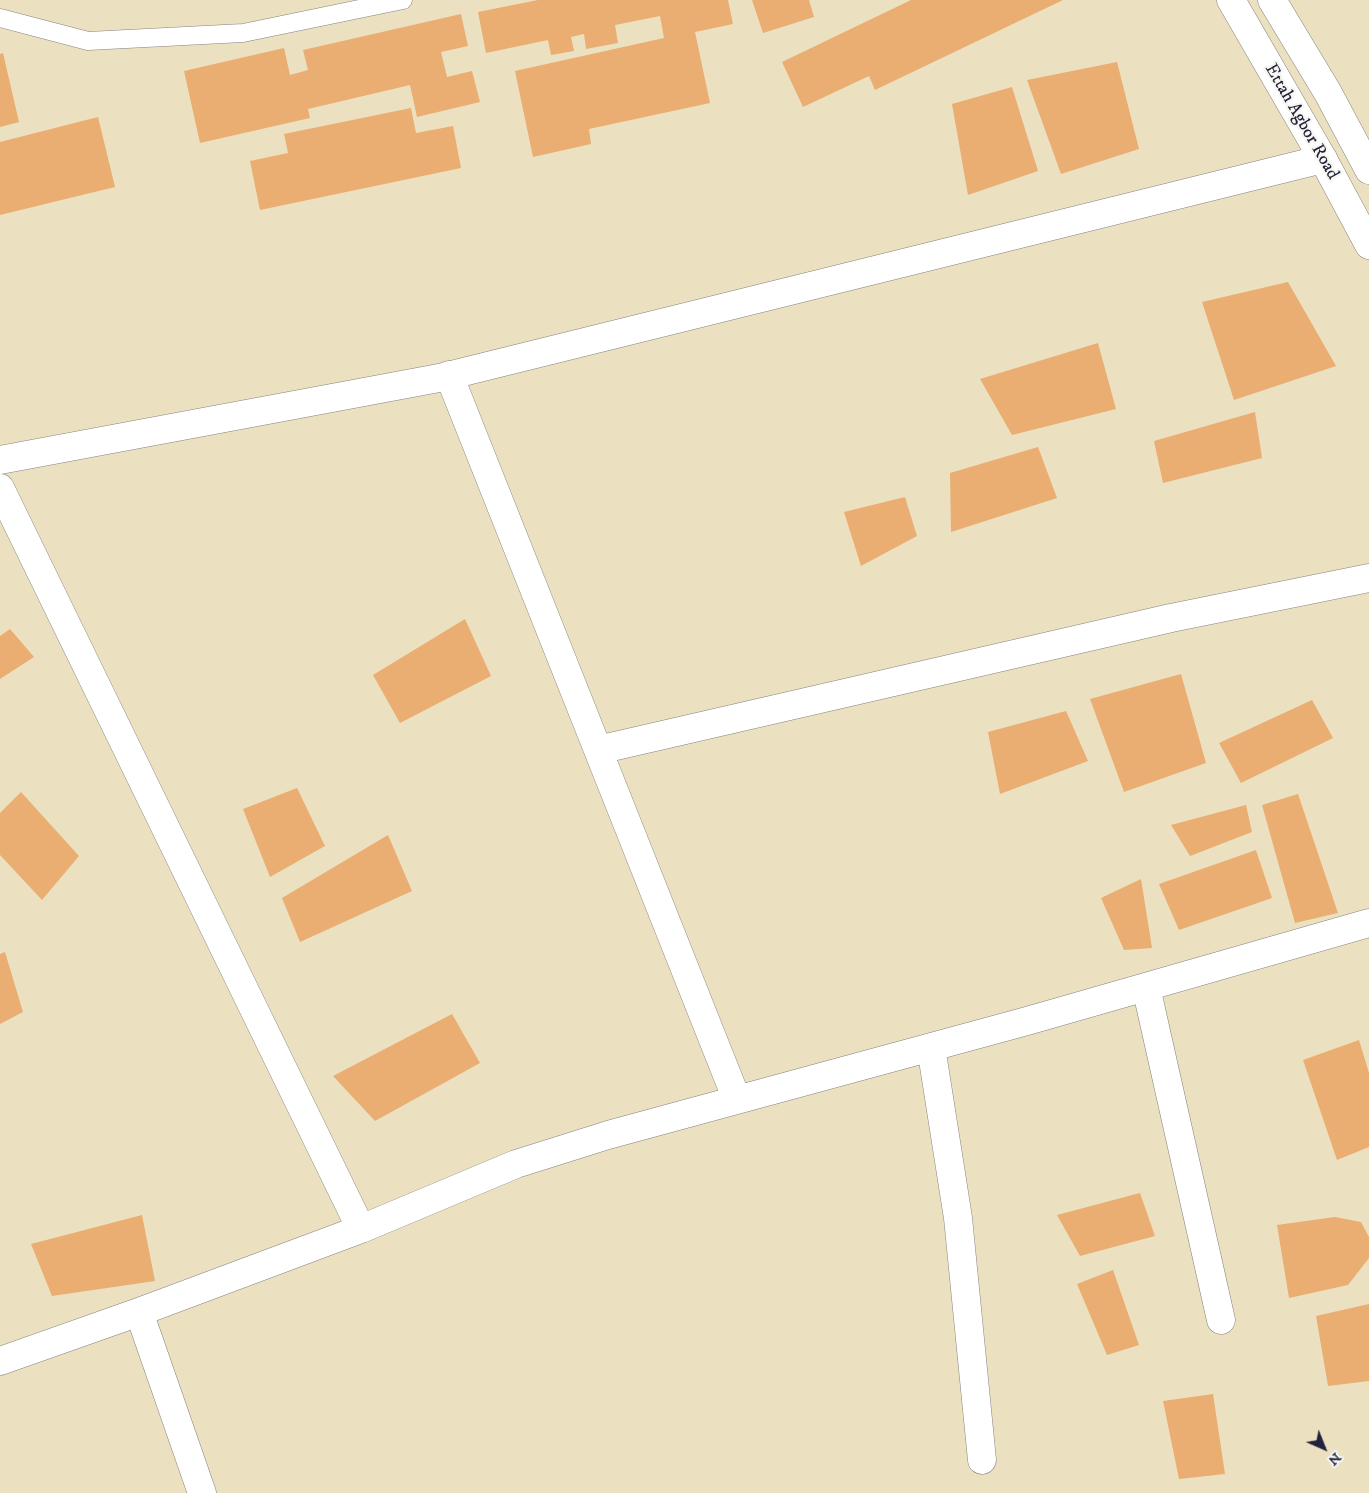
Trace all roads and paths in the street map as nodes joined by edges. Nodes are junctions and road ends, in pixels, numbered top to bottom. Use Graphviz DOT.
graph roads {
  1 [pos="403,0"];
  2 [pos="1231,0"];
  3 [pos="1272,0"];
  4 [pos="0,18"];
  5 [pos="1323,159"];
  6 [pos="1369,170"];
  7 [pos="1369,245"];
  8 [pos="449,375"];
  9 [pos="0,460"];
  10 [pos="0,488"];
  11 [pos="1369,578"];
  12 [pos="598,750"];
  13 [pos="1369,923"];
  14 [pos="1146,987"];
  15 [pos="931,1046"];
  16 [pos="737,1100"];
  17 [pos="361,1229"];
  18 [pos="139,1312"];
  19 [pos="1222,1320"];
  20 [pos="0,1361"];
  21 [pos="982,1460"];
  22 [pos="202,1493"];
  1 -- 4 [label="lane"];
  2 -- 5 [label="street, Ettah Agbor Road"];
  3 -- 6 [label="street, Ettah Agbor Road"];
  5 -- 7 [label="street, Ettah Agbor Road"];
  5 -- 8 [label="street"];
  8 -- 9 [label="street"];
  8 -- 12 [label="street"];
  10 -- 17 [label="street"];
  11 -- 12 [label="street"];
  12 -- 16 [label="street"];
  13 -- 14 [label="street"];
  14 -- 15 [label="street"];
  14 -- 19 [label="street"];
  15 -- 16 [label="street"];
  15 -- 21 [label="street"];
  16 -- 17 [label="street"];
  17 -- 18 [label="street"];
  18 -- 20 [label="street"];
  18 -- 22 [label="street"];
}
